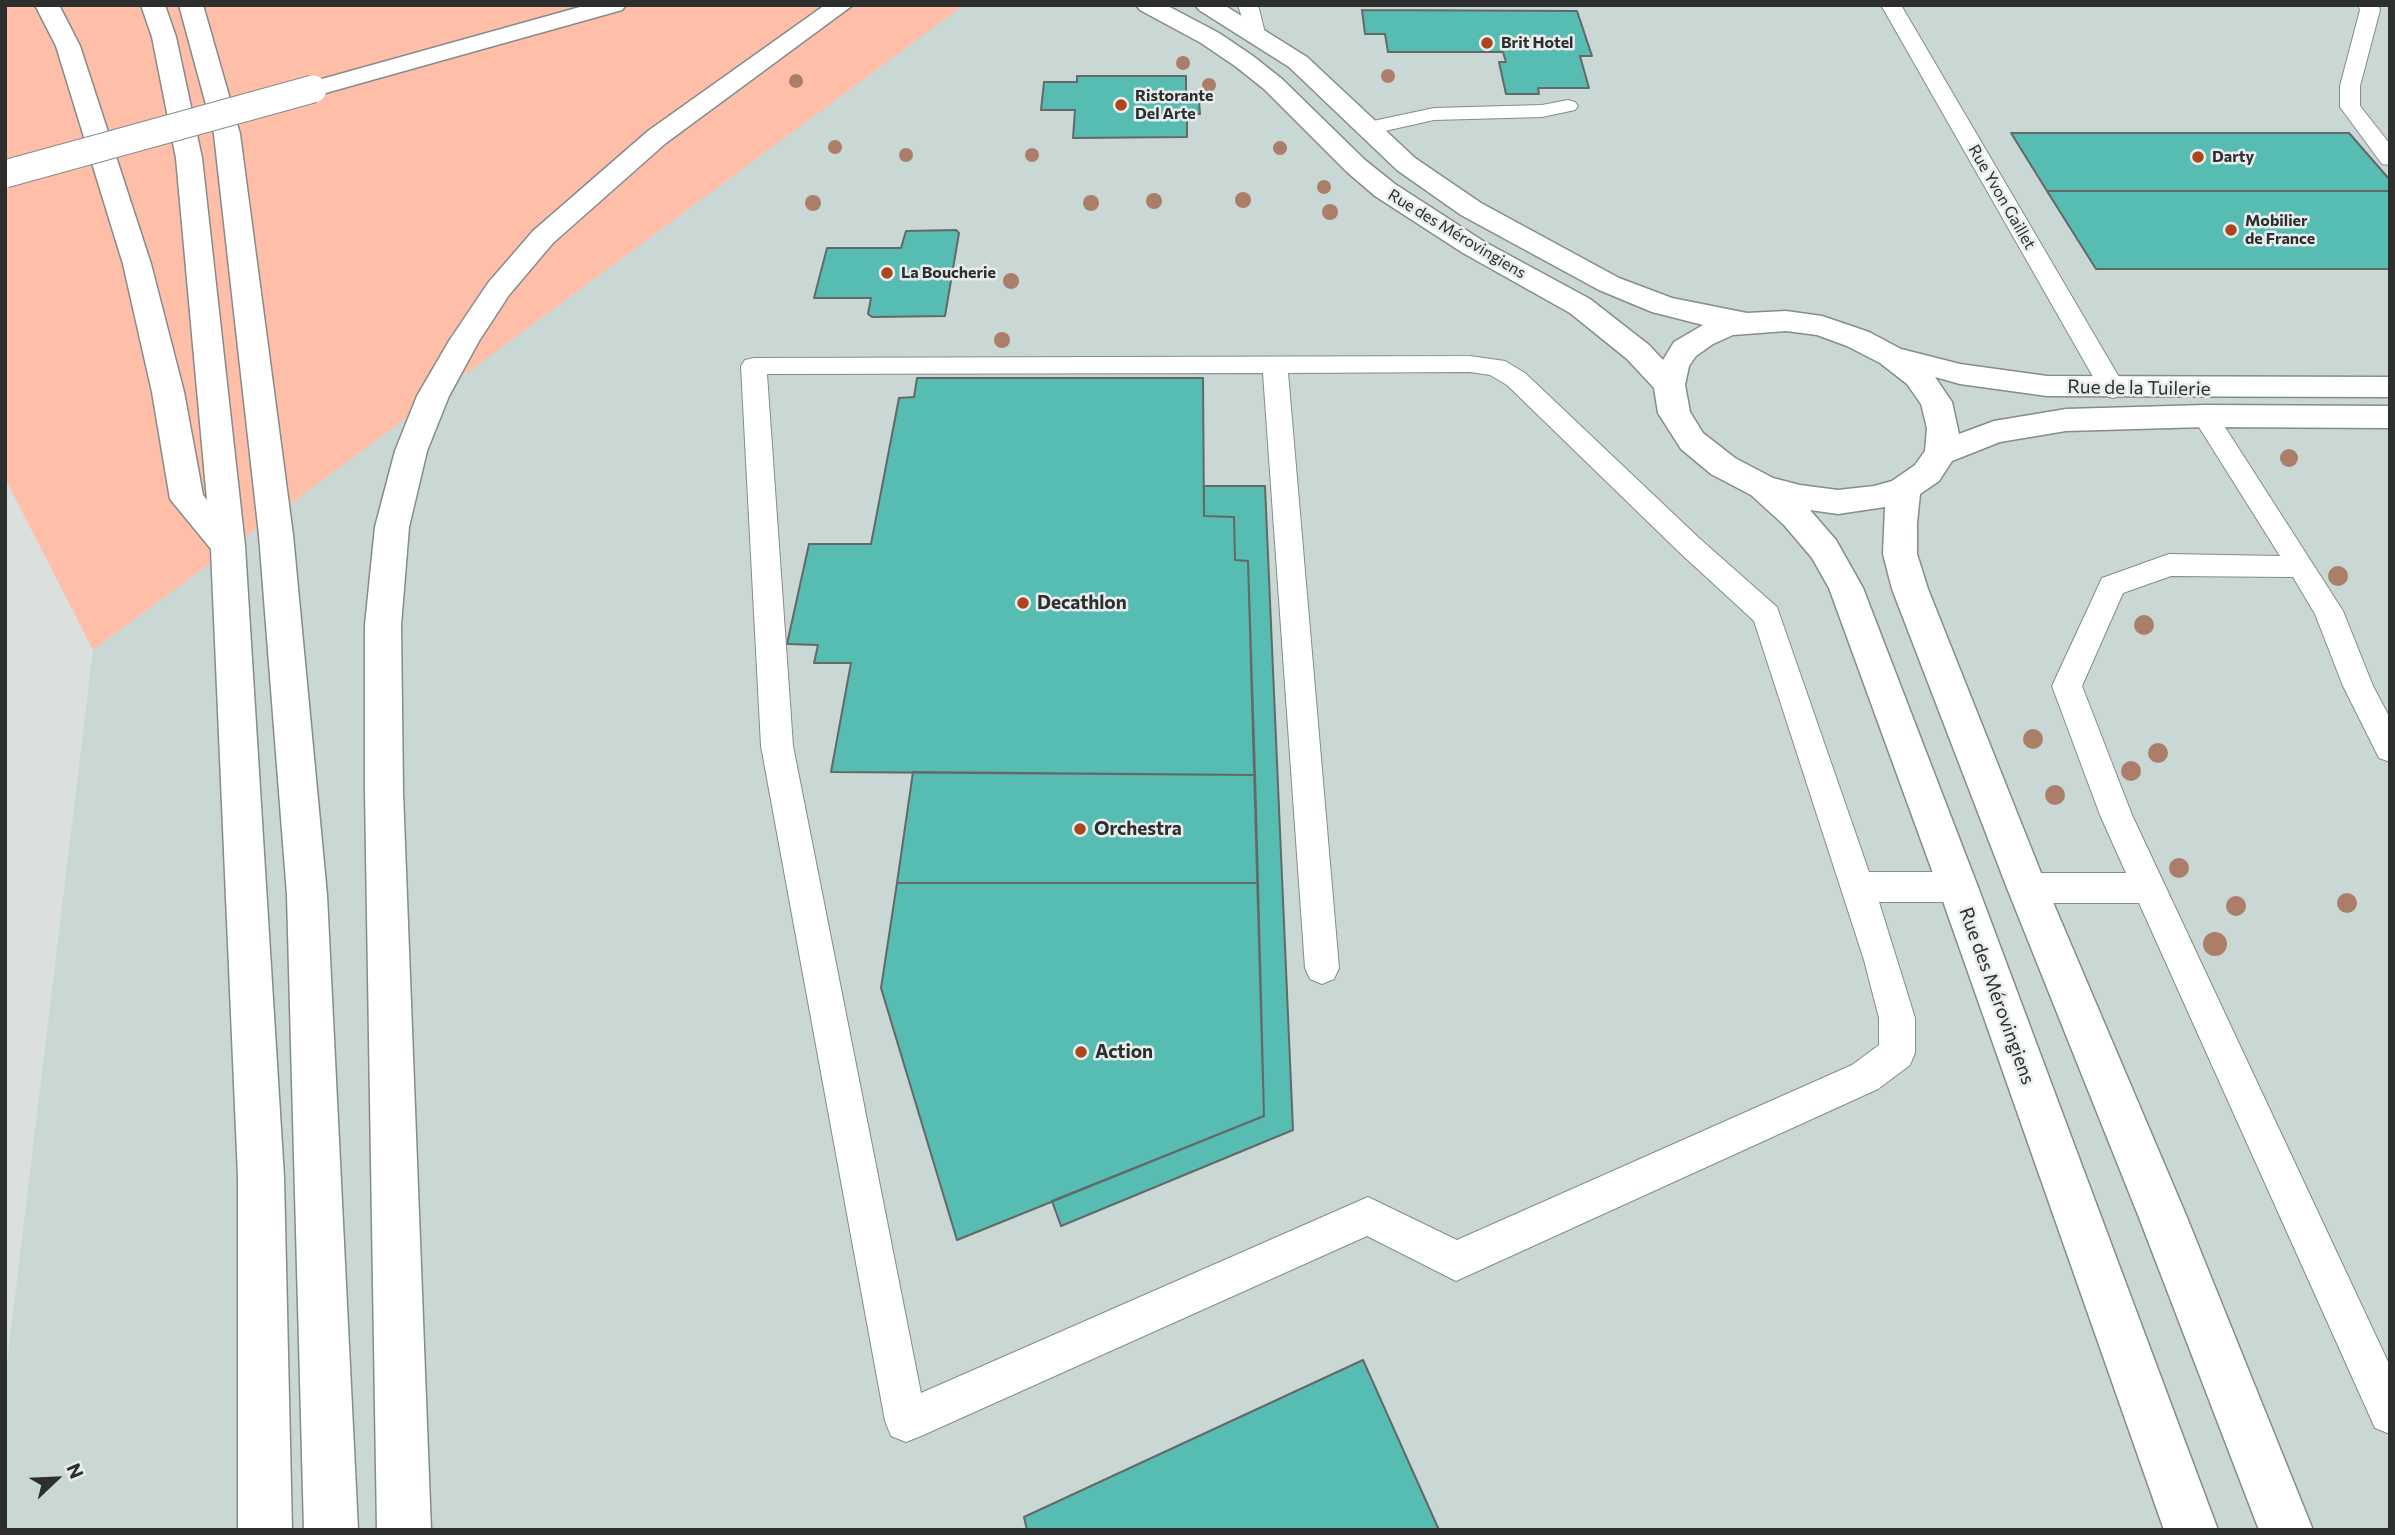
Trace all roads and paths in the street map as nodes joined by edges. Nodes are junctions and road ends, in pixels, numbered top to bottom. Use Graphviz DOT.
graph roads {
  1 [pos="47,5"];
  2 [pos="153,5"];
  3 [pos="191,5"];
  4 [pos="553,5"];
  5 [pos="614,5"];
  6 [pos="841,5"];
  7 [pos="1148,5"];
  8 [pos="1207,5"];
  9 [pos="1248,5"];
  10 [pos="1891,5"];
  11 [pos="2368,5"];
  12 [pos="1255,33"];
  13 [pos="311,80"];
  14 [pos="1568,106"];
  15 [pos="1367,130"];
  16 [pos="5,154"];
  17 [pos="2390,159"];
  18 [pos="5,174"];
  19 [pos="1750,322"];
  20 [pos="1891,356"];
  21 [pos="1275,365"];
  22 [pos="1669,384"];
  23 [pos="2390,387"];
  24 [pos="2113,389"];
  25 [pos="2205,416"];
  26 [pos="2390,417"];
  27 [pos="1941,453"];
  28 [pos="1763,487"];
  29 [pos="1904,489"];
  30 [pos="228,545"];
  31 [pos="2301,566"];
  32 [pos="2390,749"];
  33 [pos="1857,887"];
  34 [pos="1958,887"];
  35 [pos="2027,888"];
  36 [pos="2150,888"];
  37 [pos="1322,968"];
  38 [pos="2390,1413"];
  39 [pos="265,1530"];
  40 [pos="331,1530"];
  41 [pos="404,1530"];
  42 [pos="2191,1530"];
  43 [pos="2286,1530"];
  1 -- 30 [label="main road"];
  2 -- 30 [label="main road"];
  3 -- 40 [label="main road"];
  4 -- 13 [label="main road"];
  5 -- 13 [label="main road"];
  6 -- 41 [label="main road"];
  7 -- 22 [label="main road, Rue des Mérovingiens"];
  8 -- 12 [label="main road, Rue des Mérovingiens"];
  9 -- 12 [label="lane"];
  10 -- 24 [label="lane, Rue Yvon Gaillet"];
  11 -- 17 [label="lane"];
  12 -- 15 [label="main road, Rue des Mérovingiens"];
  13 -- 16 [label="main road"];
  13 -- 18 [label="main road, bridge"];
  14 -- 15 [label="lane"];
  15 -- 19 [label="main road, Rue des Mérovingiens"];
  19 -- 20 [label="main road"];
  19 -- 22 [label="main road"];
  20 -- 24 [label="main road, Rue de la Tuilerie"];
  20 -- 27 [label="main road"];
  21 -- 33 [label="lane"];
  21 -- 33 [label="lane"];
  21 -- 37 [label="lane"];
  22 -- 28 [label="main road"];
  23 -- 24 [label="main road, Rue de la Tuilerie"];
  25 -- 26 [label="main road, Rue de la Tuilerie"];
  25 -- 27 [label="main road, Rue de la Tuilerie"];
  25 -- 31 [label="lane"];
  27 -- 29 [label="main road"];
  28 -- 29 [label="main road"];
  28 -- 34 [label="main road, Rue des Mérovingiens"];
  29 -- 35 [label="main road"];
  30 -- 39 [label="main road"];
  31 -- 32 [label="lane"];
  31 -- 36 [label="lane"];
  33 -- 34 [label="lane"];
  34 -- 42 [label="main road, Rue des Mérovingiens"];
  35 -- 36 [label="lane"];
  35 -- 43 [label="main road"];
  36 -- 38 [label="lane"];
}
